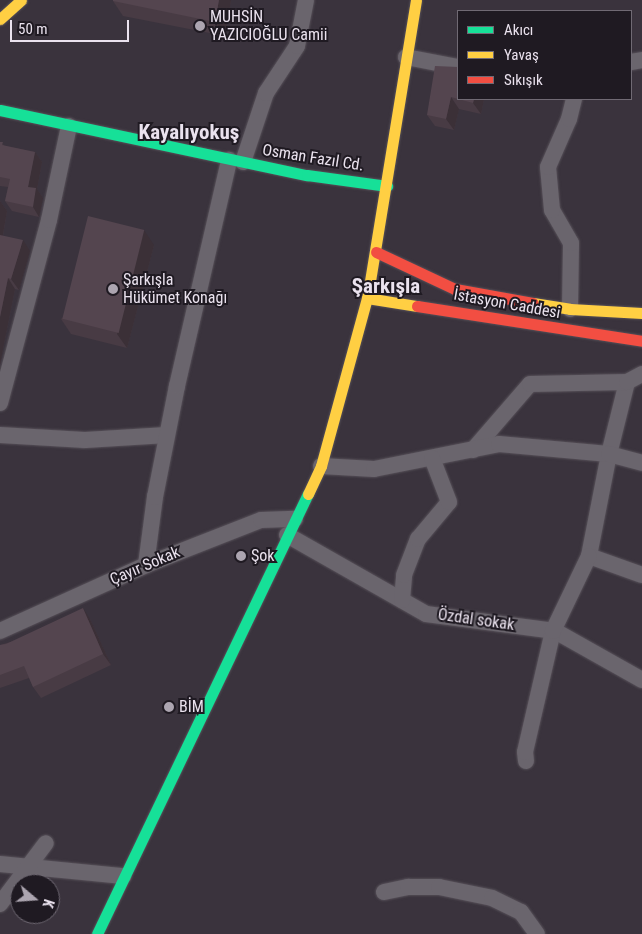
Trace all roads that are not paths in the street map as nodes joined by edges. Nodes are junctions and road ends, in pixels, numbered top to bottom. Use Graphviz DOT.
graph roads {
  1 [pos="21,0"];
  2 [pos="306,0"];
  3 [pos="416,0"];
  4 [pos="0,19"];
  5 [pos="406,57"];
  6 [pos="457,67"];
  7 [pos="574,100"];
  8 [pos="0,110"];
  9 [pos="69,126"];
  10 [pos="236,161"];
  11 [pos="387,186"];
  12 [pos="376,252"];
  13 [pos="367,298"];
  14 [pos="570,309"];
  15 [pos="642,313"];
  16 [pos="642,340"];
  17 [pos="642,374"];
  18 [pos="627,382"];
  19 [pos="0,403"];
  20 [pos="0,435"];
  21 [pos="167,435"];
  22 [pos="473,450"];
  23 [pos="609,454"];
  24 [pos="432,458"];
  25 [pos="642,463"];
  26 [pos="321,466"];
  27 [pos="294,519"];
  28 [pos="287,534"];
  29 [pos="589,556"];
  30 [pos="146,565"];
  31 [pos="642,575"];
  32 [pos="402,600"];
  33 [pos="0,631"];
  34 [pos="553,631"];
  35 [pos="642,680"];
  36 [pos="526,761"];
  37 [pos="46,843"];
  38 [pos="0,864"];
  39 [pos="27,866"];
  40 [pos="124,876"];
  41 [pos="384,892"];
  42 [pos="0,904"];
  43 [pos="97,934"];
  44 [pos="105,934"];
  45 [pos="537,934"];
  1 -- 4 [label="main road"];
  2 -- 10 [label="street"];
  3 -- 5 [label="main road"];
  5 -- 6 [label="street"];
  5 -- 11 [label="main road"];
  7 -- 14 [label="street"];
  8 -- 9 [label="main road, Osman Fazıl Cd."];
  9 -- 10 [label="main road, Osman Fazıl Cd."];
  9 -- 19 [label="street"];
  10 -- 11 [label="main road, Osman Fazıl Cd."];
  10 -- 21 [label="street"];
  11 -- 12 [label="main road"];
  12 -- 13 [label="main road"];
  12 -- 14 [label="main road, İstasyon Caddesi"];
  13 -- 16 [label="main road, İstasyon Caddesi"];
  13 -- 26 [label="main road"];
  14 -- 15 [label="main road, İstasyon Caddesi"];
  17 -- 18 [label="street"];
  18 -- 22 [label="street"];
  18 -- 23 [label="street"];
  20 -- 21 [label="street"];
  21 -- 30 [label="street"];
  22 -- 23 [label="street"];
  22 -- 24 [label="street"];
  23 -- 25 [label="street"];
  23 -- 29 [label="street"];
  24 -- 26 [label="street"];
  24 -- 32 [label="street"];
  26 -- 27 [label="main road"];
  27 -- 28 [label="main road"];
  27 -- 30 [label="street, Çayır Sokak"];
  28 -- 32 [label="street, Özdal sokak"];
  28 -- 40 [label="main road"];
  29 -- 31 [label="street"];
  29 -- 34 [label="street"];
  30 -- 33 [label="street, Çayır Sokak"];
  32 -- 34 [label="street, Özdal sokak"];
  34 -- 35 [label="street, Özdal sokak"];
  34 -- 36 [label="street"];
  37 -- 39 [label="street"];
  38 -- 39 [label="street"];
  39 -- 40 [label="street"];
  39 -- 42 [label="street"];
  40 -- 43 [label="main road"];
  40 -- 44 [label="main road"];
  41 -- 45 [label="street"];
}
